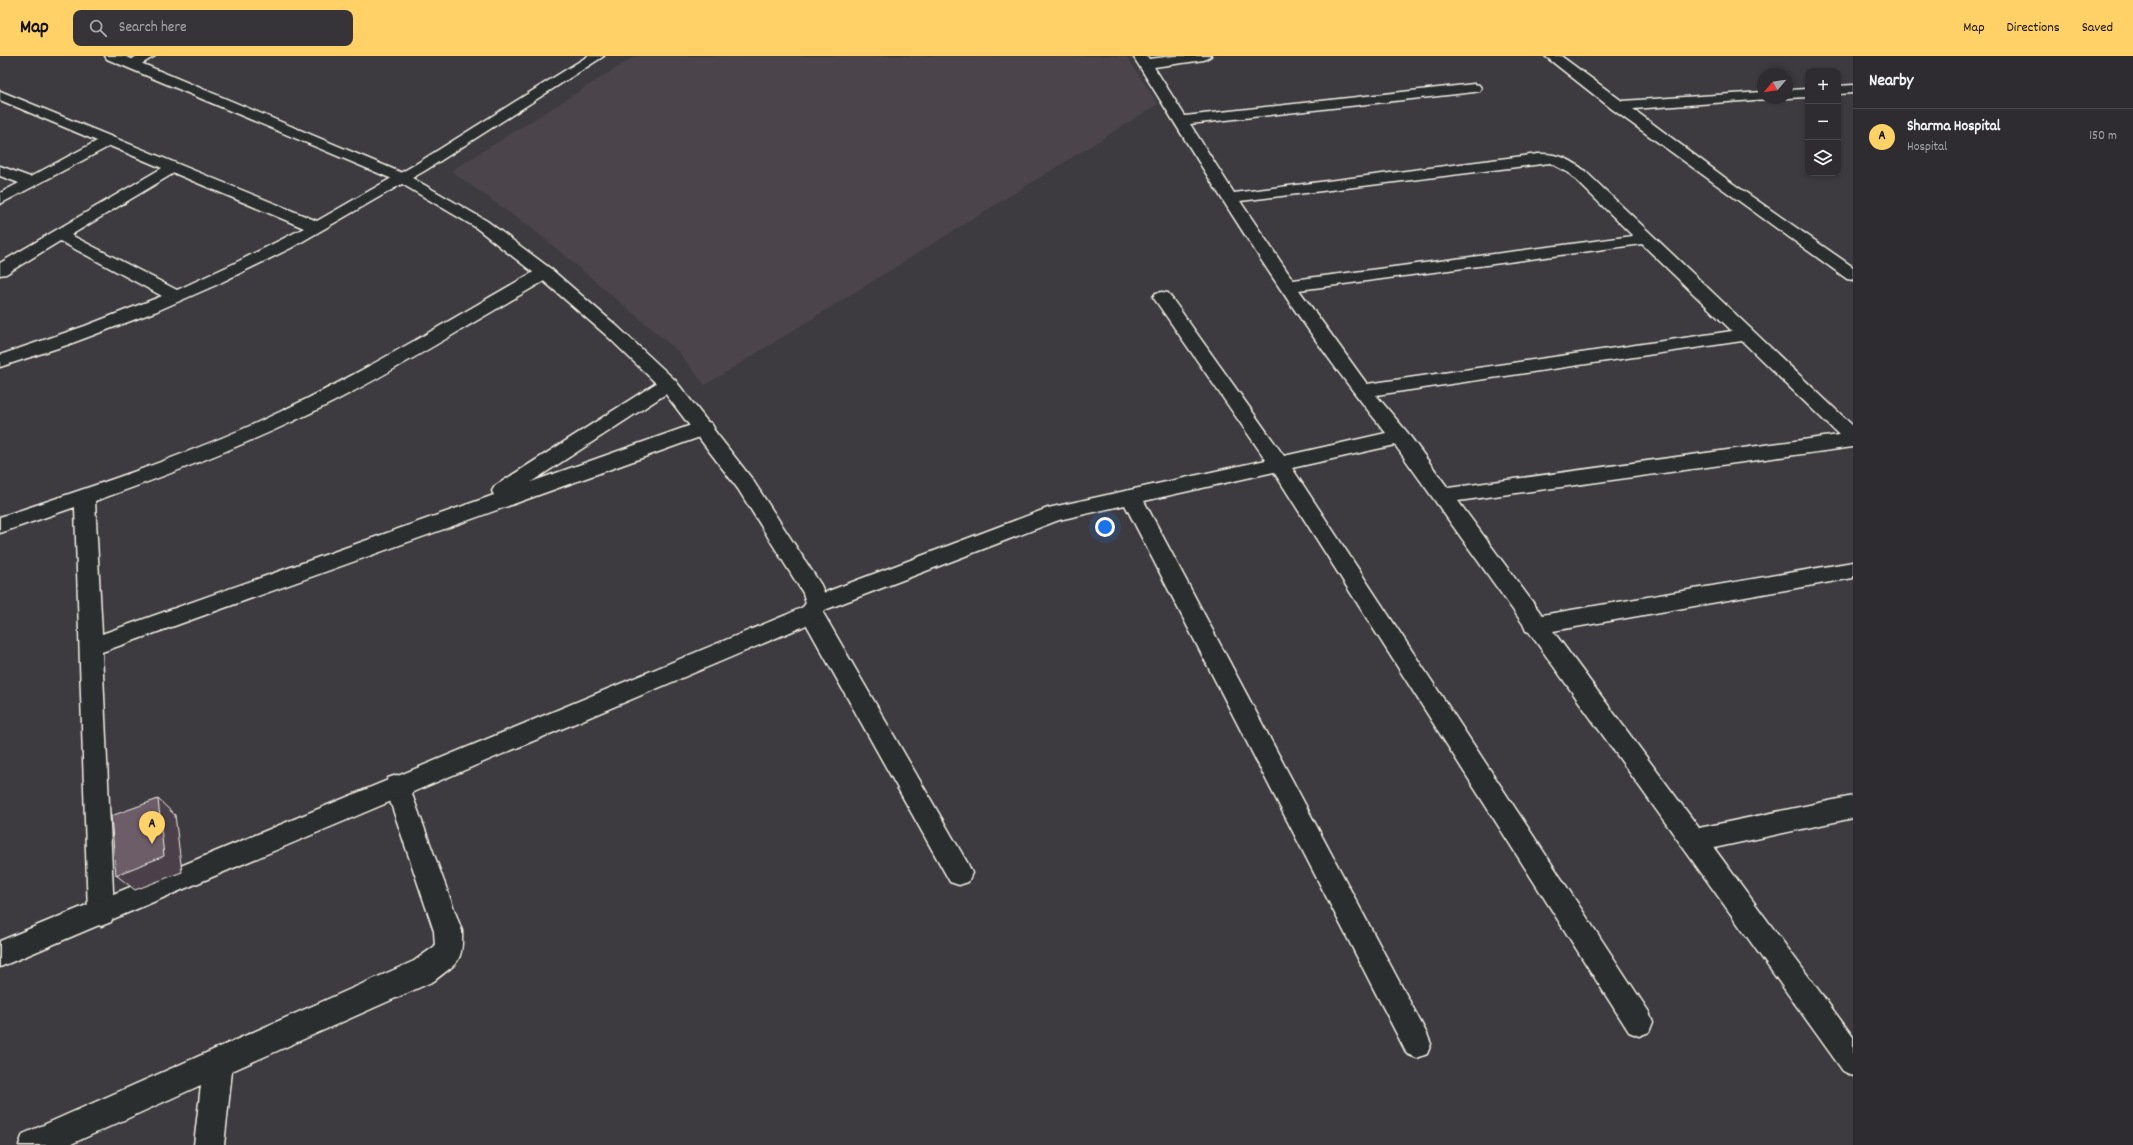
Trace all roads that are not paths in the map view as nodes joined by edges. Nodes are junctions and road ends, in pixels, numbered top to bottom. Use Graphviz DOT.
graph roads {
  1 [pos="112,56"];
  2 [pos="148,56"];
  3 [pos="597,56"];
  4 [pos="1204,56"];
  5 [pos="1552,56"];
  6 [pos="1143,60"];
  7 [pos="133,64"];
  8 [pos="1474,88"];
  9 [pos="1853,89"];
  10 [pos="1841,90"];
  11 [pos="1805,93"];
  12 [pos="1793,94"];
  13 [pos="0,95"];
  14 [pos="1757,96"];
  15 [pos="1617,106"];
  16 [pos="1182,121"];
  17 [pos="110,140"];
  18 [pos="174,167"];
  19 [pos="0,171"];
  20 [pos="402,178"];
  21 [pos="31,182"];
  22 [pos="1229,198"];
  23 [pos="0,199"];
  24 [pos="317,227"];
  25 [pos="60,235"];
  26 [pos="1645,240"];
  27 [pos="0,270"];
  28 [pos="545,272"];
  29 [pos="1853,275"];
  30 [pos="1288,286"];
  31 [pos="175,296"];
  32 [pos="1162,297"];
  33 [pos="1745,335"];
  34 [pos="0,361"];
  35 [pos="668,384"];
  36 [pos="1362,391"];
  37 [pos="704,428"];
  38 [pos="1400,437"];
  39 [pos="1853,439"];
  40 [pos="1279,464"];
  41 [pos="1131,496"];
  42 [pos="1442,496"];
  43 [pos="85,497"];
  44 [pos="471,511"];
  45 [pos="0,524"];
  46 [pos="1853,570"];
  47 [pos="814,608"];
  48 [pos="1534,624"];
  49 [pos="90,647"];
  50 [pos="397,786"];
  51 [pos="1853,807"];
  52 [pos="1694,841"];
  53 [pos="959,873"];
  54 [pos="101,913"];
  55 [pos="0,954"];
  56 [pos="1639,1022"];
  57 [pos="1417,1044"];
  58 [pos="219,1061"];
  59 [pos="1853,1061"];
  60 [pos="34,1145"];
  61 [pos="209,1145"];
  1 -- 7 [label="street"];
  2 -- 7 [label="street"];
  3 -- 20 [label="street"];
  4 -- 6 [label="street"];
  5 -- 15 [label="street"];
  6 -- 16 [label="street"];
  7 -- 20 [label="street"];
  8 -- 16 [label="street"];
  9 -- 10 [label="street"];
  11 -- 12 [label="street"];
  13 -- 17 [label="street"];
  14 -- 15 [label="street"];
  15 -- 29 [label="street"];
  16 -- 22 [label="street"];
  17 -- 18 [label="street"];
  17 -- 21 [label="street"];
  18 -- 24 [label="street"];
  18 -- 25 [label="street"];
  19 -- 21 [label="street"];
  20 -- 24 [label="street"];
  20 -- 28 [label="street"];
  21 -- 23 [label="street"];
  22 -- 26 [label="street"];
  22 -- 30 [label="street"];
  24 -- 31 [label="street"];
  25 -- 27 [label="street"];
  25 -- 31 [label="street"];
  26 -- 30 [label="street"];
  26 -- 33 [label="street"];
  28 -- 35 [label="street"];
  28 -- 43 [label="street"];
  30 -- 36 [label="street"];
  31 -- 34 [label="street"];
  32 -- 40 [label="street"];
  33 -- 36 [label="street"];
  33 -- 39 [label="street"];
  35 -- 37 [label="street"];
  35 -- 44 [label="street"];
  36 -- 38 [label="street"];
  37 -- 44 [label="street"];
  37 -- 47 [label="street"];
  38 -- 40 [label="street"];
  38 -- 42 [label="street"];
  39 -- 42 [label="street"];
  40 -- 41 [label="street"];
  40 -- 56 [label="street"];
  41 -- 47 [label="street"];
  41 -- 57 [label="street"];
  42 -- 48 [label="street"];
  43 -- 45 [label="street"];
  43 -- 49 [label="street"];
  44 -- 49 [label="street"];
  46 -- 48 [label="street"];
  47 -- 50 [label="street"];
  47 -- 53 [label="street"];
  48 -- 52 [label="street"];
  49 -- 54 [label="street"];
  50 -- 54 [label="street"];
  50 -- 58 [label="street"];
  51 -- 52 [label="street"];
  52 -- 59 [label="street"];
  54 -- 55 [label="street"];
  58 -- 60 [label="street"];
  58 -- 61 [label="street"];
}
